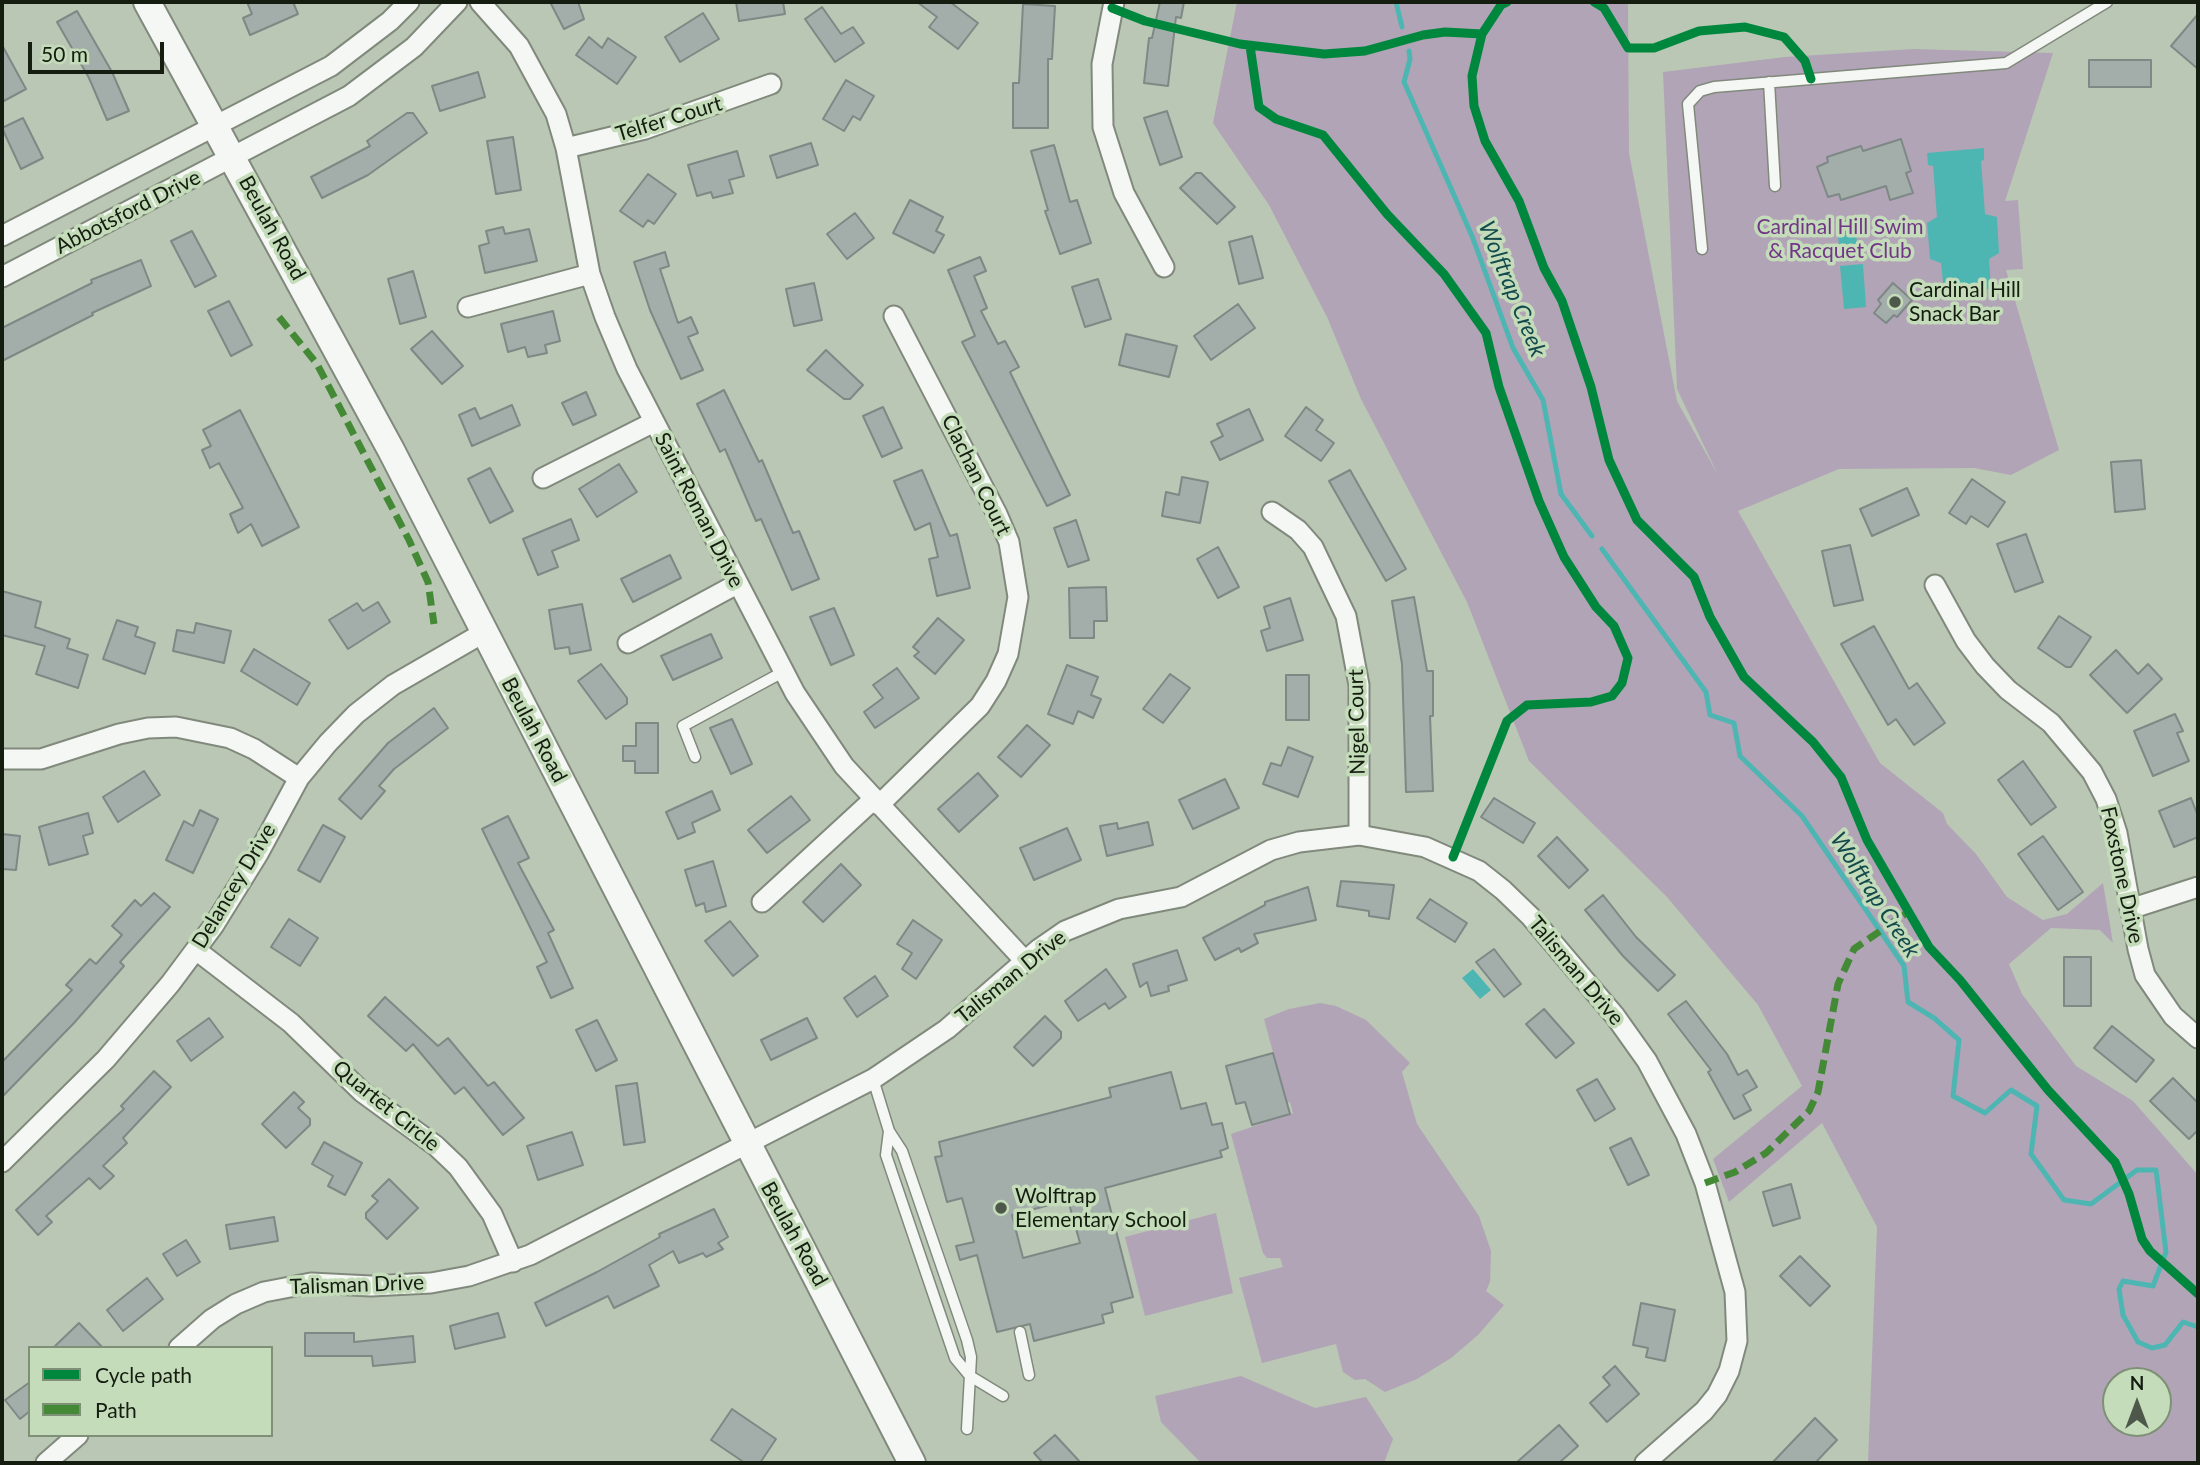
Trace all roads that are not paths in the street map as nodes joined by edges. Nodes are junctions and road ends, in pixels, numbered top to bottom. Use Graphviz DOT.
graph roads {
  1 [pos="147,2"];
  2 [pos="409,2"];
  3 [pos="457,2"];
  4 [pos="480,2"];
  5 [pos="1114,2"];
  6 [pos="2107,2"];
  7 [pos="1769,82"];
  8 [pos="771,85"];
  9 [pos="216,127"];
  10 [pos="566,148"];
  11 [pos="233,158"];
  12 [pos="1775,186"];
  13 [pos="2,236"];
  14 [pos="1702,249"];
  15 [pos="1164,267"];
  16 [pos="20,268"];
  17 [pos="590,274"];
  18 [pos="2,277"];
  19 [pos="468,307"];
  20 [pos="894,316"];
  21 [pos="654,422"];
  22 [pos="543,478"];
  23 [pos="1272,512"];
  24 [pos="737,584"];
  25 [pos="1935,585"];
  26 [pos="483,633"];
  27 [pos="628,643"];
  28 [pos="783,672"];
  29 [pos="695,757"];
  30 [pos="2,759"];
  31 [pos="299,778"];
  32 [pos="876,802"];
  33 [pos="1359,835"];
  34 [pos="2198,887"];
  35 [pos="762,902"];
  36 [pos="2130,909"];
  37 [pos="196,950"];
  38 [pos="1025,961"];
  39 [pos="2198,1038"];
  40 [pos="873,1079"];
  41 [pos="889,1131"];
  42 [pos="746,1144"];
  43 [pos="2,1162"];
  44 [pos="513,1262"];
  45 [pos="1020,1332"];
  46 [pos="181,1346"];
  47 [pos="1029,1375"];
  48 [pos="970,1377"];
  49 [pos="1003,1396"];
  50 [pos="967,1429"];
  51 [pos="76,1437"];
  52 [pos="46,1463"];
  53 [pos="912,1463"];
  54 [pos="1645,1463"];
  1 -- 9 [label="main road, Beulah Road"];
  2 -- 9 [label="street, Abbotsford Drive"];
  3 -- 11 [label="street, Abbotsford Drive"];
  4 -- 10 [label="street, Saint Roman Drive"];
  5 -- 15 [label="street"];
  6 -- 7 [label="lane"];
  7 -- 12 [label="lane"];
  7 -- 14 [label="lane"];
  8 -- 10 [label="street, Telfer Court"];
  9 -- 11 [label="main road, Beulah Road"];
  9 -- 13 [label="street, Abbotsford Drive"];
  10 -- 17 [label="street, Saint Roman Drive"];
  11 -- 16 [label="street, Abbotsford Drive"];
  11 -- 26 [label="main road, Beulah Road"];
  13 -- 16 [label="street"];
  16 -- 18 [label="street, Abbotsford Drive"];
  17 -- 19 [label="street"];
  17 -- 21 [label="street, Saint Roman Drive"];
  20 -- 32 [label="street, Clachan Court"];
  21 -- 22 [label="street"];
  21 -- 24 [label="street, Saint Roman Drive"];
  23 -- 33 [label="street, Nigel Court"];
  24 -- 27 [label="street"];
  24 -- 28 [label="street, Saint Roman Drive"];
  25 -- 36 [label="street, Foxstone Drive"];
  26 -- 31 [label="street, Delancey Drive"];
  26 -- 42 [label="main road, Beulah Road"];
  28 -- 29 [label="lane"];
  28 -- 32 [label="street, Saint Roman Drive"];
  30 -- 31 [label="street"];
  31 -- 37 [label="street, Delancey Drive"];
  32 -- 35 [label="street, Clachan Court"];
  32 -- 38 [label="street, Saint Roman Drive"];
  33 -- 38 [label="street, Talisman Drive"];
  33 -- 54 [label="street, Talisman Drive"];
  34 -- 36 [label="street"];
  36 -- 39 [label="street, Foxstone Drive"];
  37 -- 43 [label="street, Delancey Drive"];
  37 -- 44 [label="street, Quartet Circle"];
  38 -- 40 [label="street, Talisman Drive"];
  40 -- 41 [label="lane"];
  40 -- 42 [label="street, Talisman Drive"];
  41 -- 48 [label="lane"];
  41 -- 48 [label="lane"];
  42 -- 44 [label="street, Talisman Drive"];
  42 -- 53 [label="main road, Beulah Road"];
  44 -- 46 [label="street, Talisman Drive"];
  45 -- 47 [label="lane"];
  48 -- 49 [label="lane"];
  48 -- 50 [label="lane"];
  51 -- 52 [label="street"];
}
